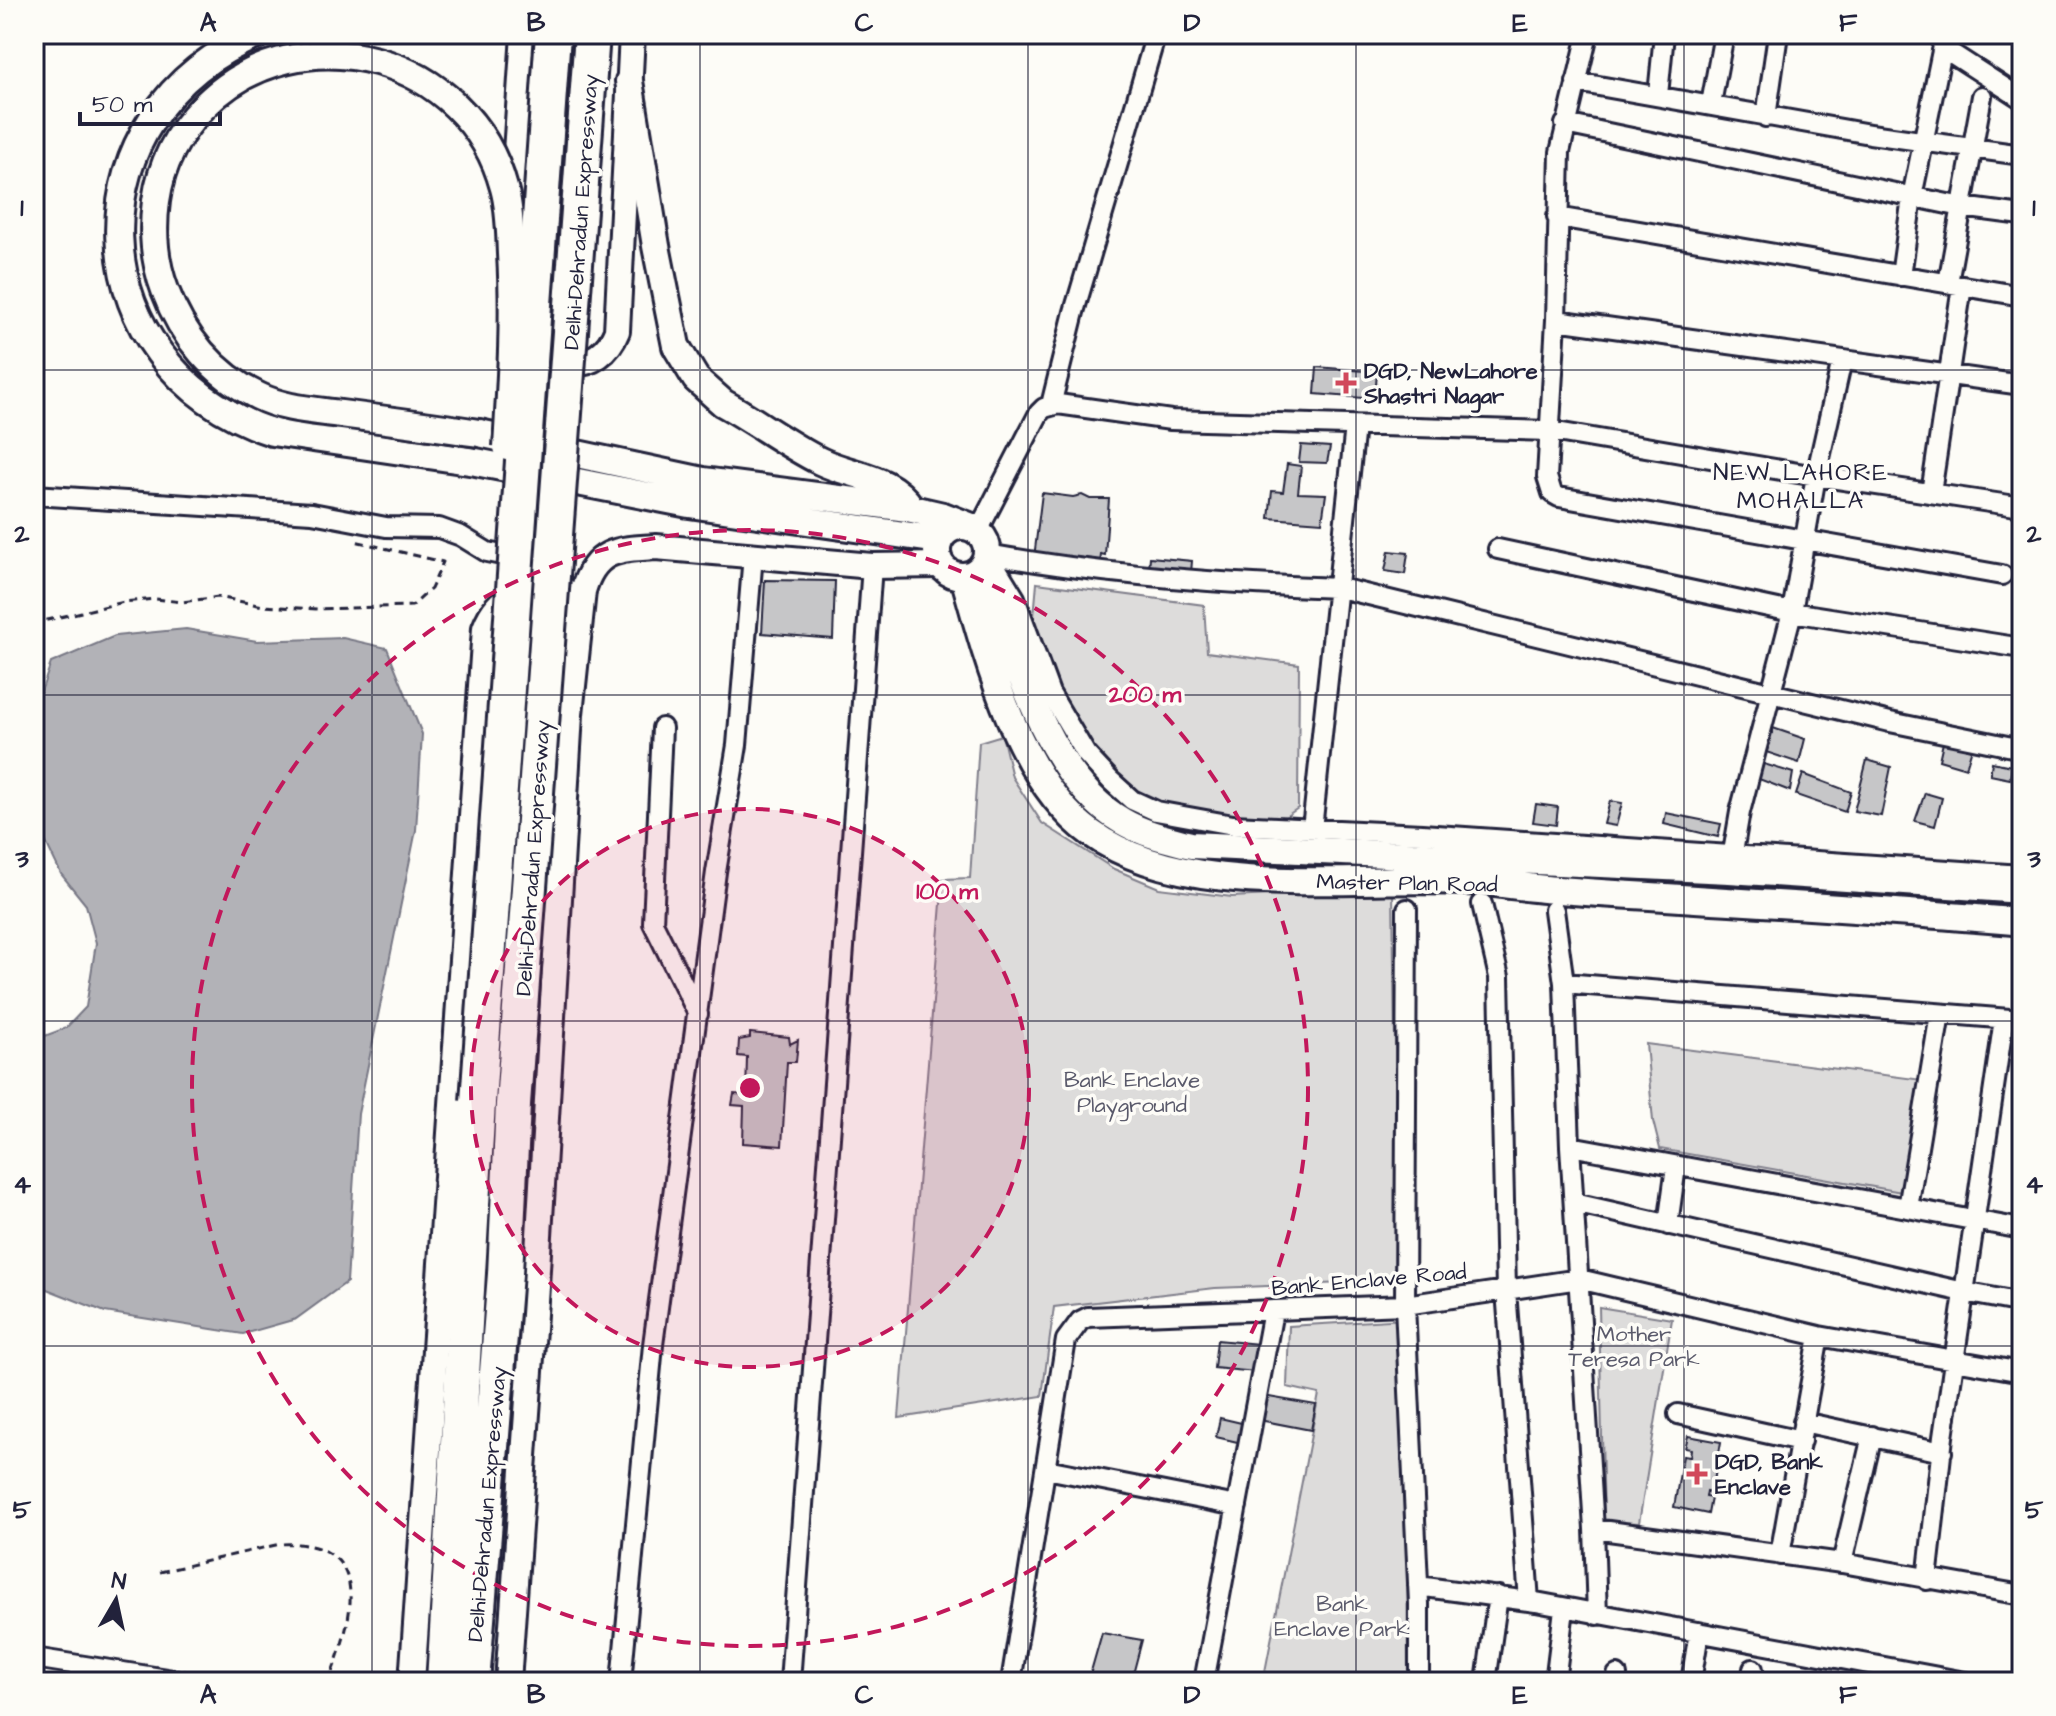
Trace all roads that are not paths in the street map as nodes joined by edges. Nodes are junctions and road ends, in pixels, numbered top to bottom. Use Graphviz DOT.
graph roads {
  1 [pos="259,34"];
  2 [pos="524,34"];
  3 [pos="553,34"];
  4 [pos="592,34"];
  5 [pos="632,34"];
  6 [pos="1156,34"];
  7 [pos="1588,34"];
  8 [pos="1664,34"];
  9 [pos="1724,34"];
  10 [pos="1778,34"];
  11 [pos="1940,40"];
  12 [pos="629,81"];
  13 [pos="1576,82"];
  14 [pos="1658,95"];
  15 [pos="1982,96"];
  16 [pos="2022,99"];
  17 [pos="1711,104"];
  18 [pos="1766,117"];
  19 [pos="1565,124"];
  20 [pos="1922,141"];
  21 [pos="1973,148"];
  22 [pos="2022,155"];
  23 [pos="1912,197"];
  24 [pos="1962,207"];
  25 [pos="2022,215"];
  26 [pos="1557,217"];
  27 [pos="1901,276"];
  28 [pos="1955,284"];
  29 [pos="2022,296"];
  30 [pos="1556,320"];
  31 [pos="1842,360"];
  32 [pos="1948,375"];
  33 [pos="2022,385"];
  34 [pos="1051,405"];
  35 [pos="1355,426"];
  36 [pos="1551,431"];
  37 [pos="1816,476"];
  38 [pos="1931,493"];
  39 [pos="34,495"];
  40 [pos="2016,506"];
  41 [pos="912,509"];
  42 [pos="1805,541"];
  43 [pos="1498,549"];
  44 [pos="966,551"];
  45 [pos="753,555"];
  46 [pos="872,566"];
  47 [pos="516,575"];
  48 [pos="2002,575"];
  49 [pos="586,581"];
  50 [pos="1340,588"];
  51 [pos="1792,612"];
  52 [pos="2022,648"];
  53 [pos="1772,692"];
  54 [pos="662,728"];
  55 [pos="2022,749"];
  56 [pos="1312,829"];
  57 [pos="1371,842"];
  58 [pos="1731,863"];
  59 [pos="2022,875"];
  60 [pos="2022,890"];
  61 [pos="1482,904"];
  62 [pos="1407,909"];
  63 [pos="1554,910"];
  64 [pos="2022,922"];
  65 [pos="1564,983"];
  66 [pos="698,1014"];
  67 [pos="1940,1014"];
  68 [pos="2013,1020"];
  69 [pos="1570,1146"];
  70 [pos="1676,1166"];
  71 [pos="1574,1203"];
  72 [pos="1908,1208"];
  73 [pos="1973,1221"];
  74 [pos="1668,1225"];
  75 [pos="2022,1229"];
  76 [pos="1579,1279"];
  77 [pos="452,1284"];
  78 [pos="520,1285"];
  79 [pos="1506,1290"];
  80 [pos="1964,1292"];
  81 [pos="2022,1303"];
  82 [pos="1405,1305"];
  83 [pos="1273,1311"];
  84 [pos="1819,1336"];
  85 [pos="1955,1360"];
  86 [pos="514,1364"];
  87 [pos="448,1368"];
  88 [pos="2022,1372"];
  89 [pos="1678,1414"];
  90 [pos="1803,1422"];
  91 [pos="1872,1436"];
  92 [pos="1801,1441"];
  93 [pos="1942,1452"];
  94 [pos="1046,1469"];
  95 [pos="1237,1506"];
  96 [pos="1594,1529"];
  97 [pos="1780,1555"];
  98 [pos="1842,1563"];
  99 [pos="1927,1580"];
  100 [pos="1418,1586"];
  101 [pos="2022,1595"];
  102 [pos="1498,1596"];
  103 [pos="1529,1601"];
  104 [pos="1564,1609"];
  105 [pos="1597,1615"];
  106 [pos="1699,1632"];
  107 [pos="34,1658"];
  108 [pos="186,1682"];
  109 [pos="412,1682"];
  110 [pos="444,1682"];
  111 [pos="472,1682"];
  112 [pos="508,1682"];
  113 [pos="621,1682"];
  114 [pos="790,1682"];
  115 [pos="1011,1682"];
  116 [pos="1204,1682"];
  117 [pos="1419,1682"];
  118 [pos="1486,1682"];
  119 [pos="1555,1682"];
  120 [pos="1691,1682"];
  121 [pos="1965,1682"];
  1 -- 44 [label="main road"];
  2 -- 12 [label="street"];
  3 -- 47 [label="highway, Delhi-Dehradun Expressway, bridge"];
  4 -- 78 [label="highway, Delhi-Dehradun Expressway, bridge"];
  5 -- 12 [label="street"];
  6 -- 34 [label="street"];
  7 -- 13 [label="street"];
  8 -- 14 [label="street"];
  9 -- 17 [label="street"];
  10 -- 18 [label="street"];
  11 -- 16 [label="street"];
  11 -- 20 [label="street"];
  12 -- 41 [label="main road"];
  13 -- 14 [label="street"];
  13 -- 19 [label="street"];
  14 -- 17 [label="street"];
  15 -- 21 [label="street"];
  17 -- 18 [label="street"];
  18 -- 20 [label="street"];
  19 -- 23 [label="street"];
  19 -- 26 [label="street"];
  20 -- 21 [label="street"];
  20 -- 23 [label="street"];
  21 -- 22 [label="street"];
  21 -- 24 [label="street"];
  23 -- 24 [label="street"];
  23 -- 27 [label="street"];
  24 -- 25 [label="street"];
  24 -- 28 [label="street"];
  26 -- 27 [label="street"];
  26 -- 30 [label="street"];
  27 -- 28 [label="street"];
  28 -- 29 [label="street"];
  28 -- 32 [label="street"];
  30 -- 31 [label="street"];
  30 -- 36 [label="street"];
  31 -- 32 [label="street"];
  31 -- 37 [label="street"];
  32 -- 33 [label="street"];
  32 -- 38 [label="street"];
  34 -- 35 [label="street"];
  34 -- 44 [label="street"];
  35 -- 36 [label="street"];
  35 -- 50 [label="street"];
  36 -- 37 [label="street"];
  36 -- 42 [label="street"];
  37 -- 38 [label="street"];
  37 -- 42 [label="street"];
  38 -- 40 [label="street"];
  39 -- 49 [label="street"];
  41 -- 44 [label="main road"];
  41 -- 47 [label="main road, bridge"];
  42 -- 48 [label="street"];
  42 -- 51 [label="street"];
  43 -- 51 [label="street"];
  44 -- 46 [label="street"];
  44 -- 50 [label="street"];
  44 -- 56 [label="street"];
  44 -- 57 [label="main road"];
  44 -- 64 [label="main road, Master Plan Road"];
  45 -- 46 [label="street"];
  45 -- 49 [label="street"];
  45 -- 66 [label="street"];
  46 -- 114 [label="street"];
  47 -- 77 [label="highway, Delhi-Dehradun Expressway, bridge"];
  49 -- 77 [label="street"];
  49 -- 78 [label="street"];
  50 -- 53 [label="street"];
  50 -- 56 [label="street"];
  51 -- 52 [label="street"];
  51 -- 53 [label="street"];
  53 -- 55 [label="street"];
  53 -- 58 [label="street"];
  54 -- 66 [label="street"];
  56 -- 57 [label="street"];
  57 -- 58 [label="main road"];
  58 -- 59 [label="street"];
  58 -- 60 [label="main road"];
  61 -- 79 [label="street"];
  62 -- 82 [label="street"];
  63 -- 65 [label="street"];
  65 -- 67 [label="street"];
  65 -- 69 [label="street"];
  66 -- 113 [label="street"];
  67 -- 68 [label="street"];
  67 -- 72 [label="street"];
  68 -- 73 [label="street"];
  69 -- 70 [label="street"];
  69 -- 71 [label="street"];
  70 -- 72 [label="street"];
  70 -- 74 [label="street"];
  71 -- 74 [label="street"];
  71 -- 76 [label="street"];
  72 -- 73 [label="street"];
  73 -- 75 [label="street"];
  73 -- 80 [label="street"];
  74 -- 80 [label="street"];
  76 -- 79 [label="street, Bank Enclave Road"];
  76 -- 84 [label="street, Bank Enclave Road"];
  76 -- 96 [label="street"];
  77 -- 87 [label="highway, Delhi-Dehradun Expressway"];
  77 -- 87 [label="street"];
  78 -- 86 [label="highway, Delhi-Dehradun Expressway"];
  78 -- 86 [label="street"];
  79 -- 82 [label="street, Bank Enclave Road"];
  79 -- 103 [label="street"];
  80 -- 81 [label="street"];
  80 -- 85 [label="street"];
  82 -- 83 [label="street, Bank Enclave Road"];
  82 -- 100 [label="street"];
  83 -- 94 [label="street, Bank Enclave Road"];
  83 -- 95 [label="street"];
  84 -- 85 [label="street, Bank Enclave Road"];
  84 -- 90 [label="street"];
  85 -- 88 [label="street, Bank Enclave Road"];
  85 -- 93 [label="street"];
  86 -- 111 [label="highway, Delhi-Dehradun Expressway"];
  86 -- 112 [label="street"];
  87 -- 109 [label="street"];
  87 -- 110 [label="highway, Delhi-Dehradun Expressway"];
  89 -- 92 [label="street"];
  90 -- 91 [label="street"];
  90 -- 92 [label="street"];
  91 -- 93 [label="street"];
  91 -- 98 [label="street"];
  92 -- 97 [label="street"];
  93 -- 99 [label="street"];
  94 -- 95 [label="street"];
  94 -- 115 [label="street, Bank Enclave Road"];
  95 -- 116 [label="street"];
  96 -- 97 [label="street"];
  96 -- 105 [label="street"];
  97 -- 98 [label="street"];
  98 -- 99 [label="street"];
  99 -- 101 [label="street"];
  100 -- 102 [label="street"];
  100 -- 117 [label="street"];
  102 -- 103 [label="street"];
  102 -- 118 [label="street"];
  103 -- 104 [label="street"];
  104 -- 105 [label="street"];
  104 -- 119 [label="street"];
  105 -- 106 [label="street"];
  106 -- 120 [label="street"];
  106 -- 121 [label="street"];
  107 -- 108 [label="street"];
}
